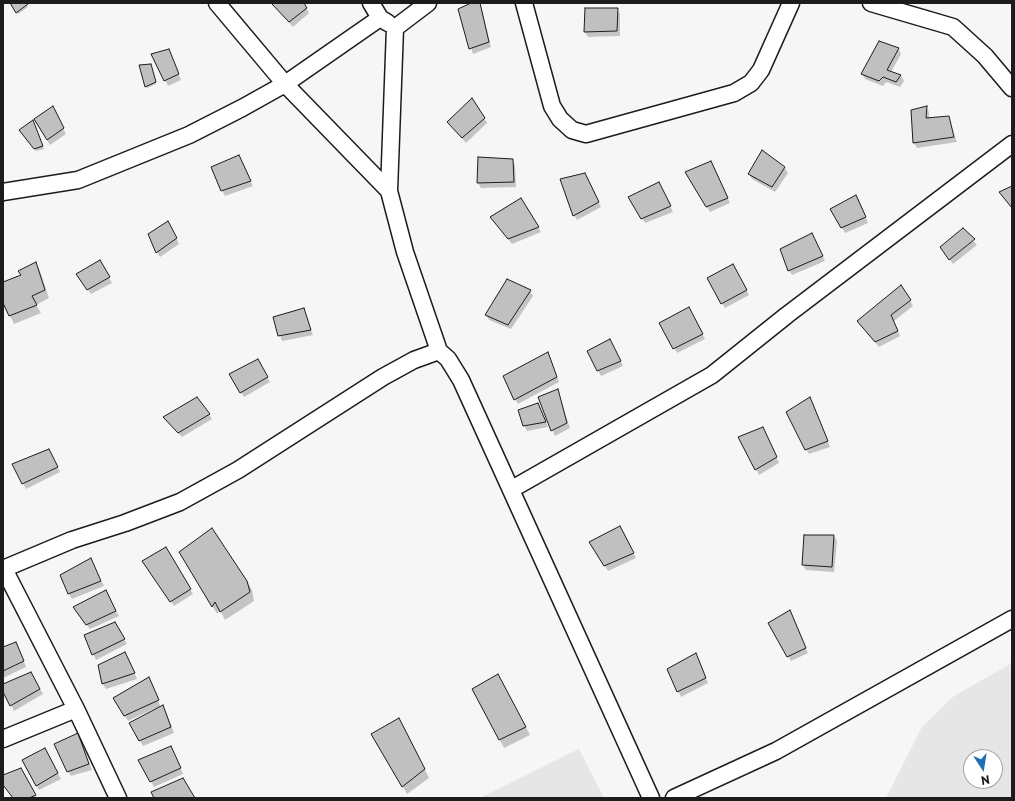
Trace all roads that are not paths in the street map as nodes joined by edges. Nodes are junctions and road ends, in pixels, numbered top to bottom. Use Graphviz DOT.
graph roads {
  1 [pos="217,3"];
  2 [pos="371,3"];
  3 [pos="428,3"];
  4 [pos="524,3"];
  5 [pos="791,3"];
  6 [pos="871,3"];
  7 [pos="380,18"];
  8 [pos="396,28"];
  9 [pos="286,84"];
  10 [pos="1012,88"];
  11 [pos="1012,144"];
  12 [pos="388,191"];
  13 [pos="3,192"];
  14 [pos="439,351"];
  15 [pos="512,489"];
  16 [pos="4,569"];
  17 [pos="1012,619"];
  18 [pos="76,709"];
  19 [pos="3,739"];
  20 [pos="118,798"];
  21 [pos="651,798"];
  22 [pos="674,798"];
  1 -- 9 [label="street"];
  2 -- 7 [label="street"];
  3 -- 8 [label="street"];
  4 -- 5 [label="street"];
  6 -- 10 [label="street"];
  7 -- 8 [label="street"];
  7 -- 9 [label="street"];
  8 -- 12 [label="street"];
  9 -- 12 [label="street"];
  9 -- 13 [label="street"];
  11 -- 15 [label="street"];
  12 -- 14 [label="street"];
  14 -- 15 [label="street"];
  14 -- 16 [label="street"];
  15 -- 21 [label="street"];
  16 -- 18 [label="street"];
  17 -- 22 [label="street"];
  18 -- 19 [label="street"];
  18 -- 20 [label="street"];
}
